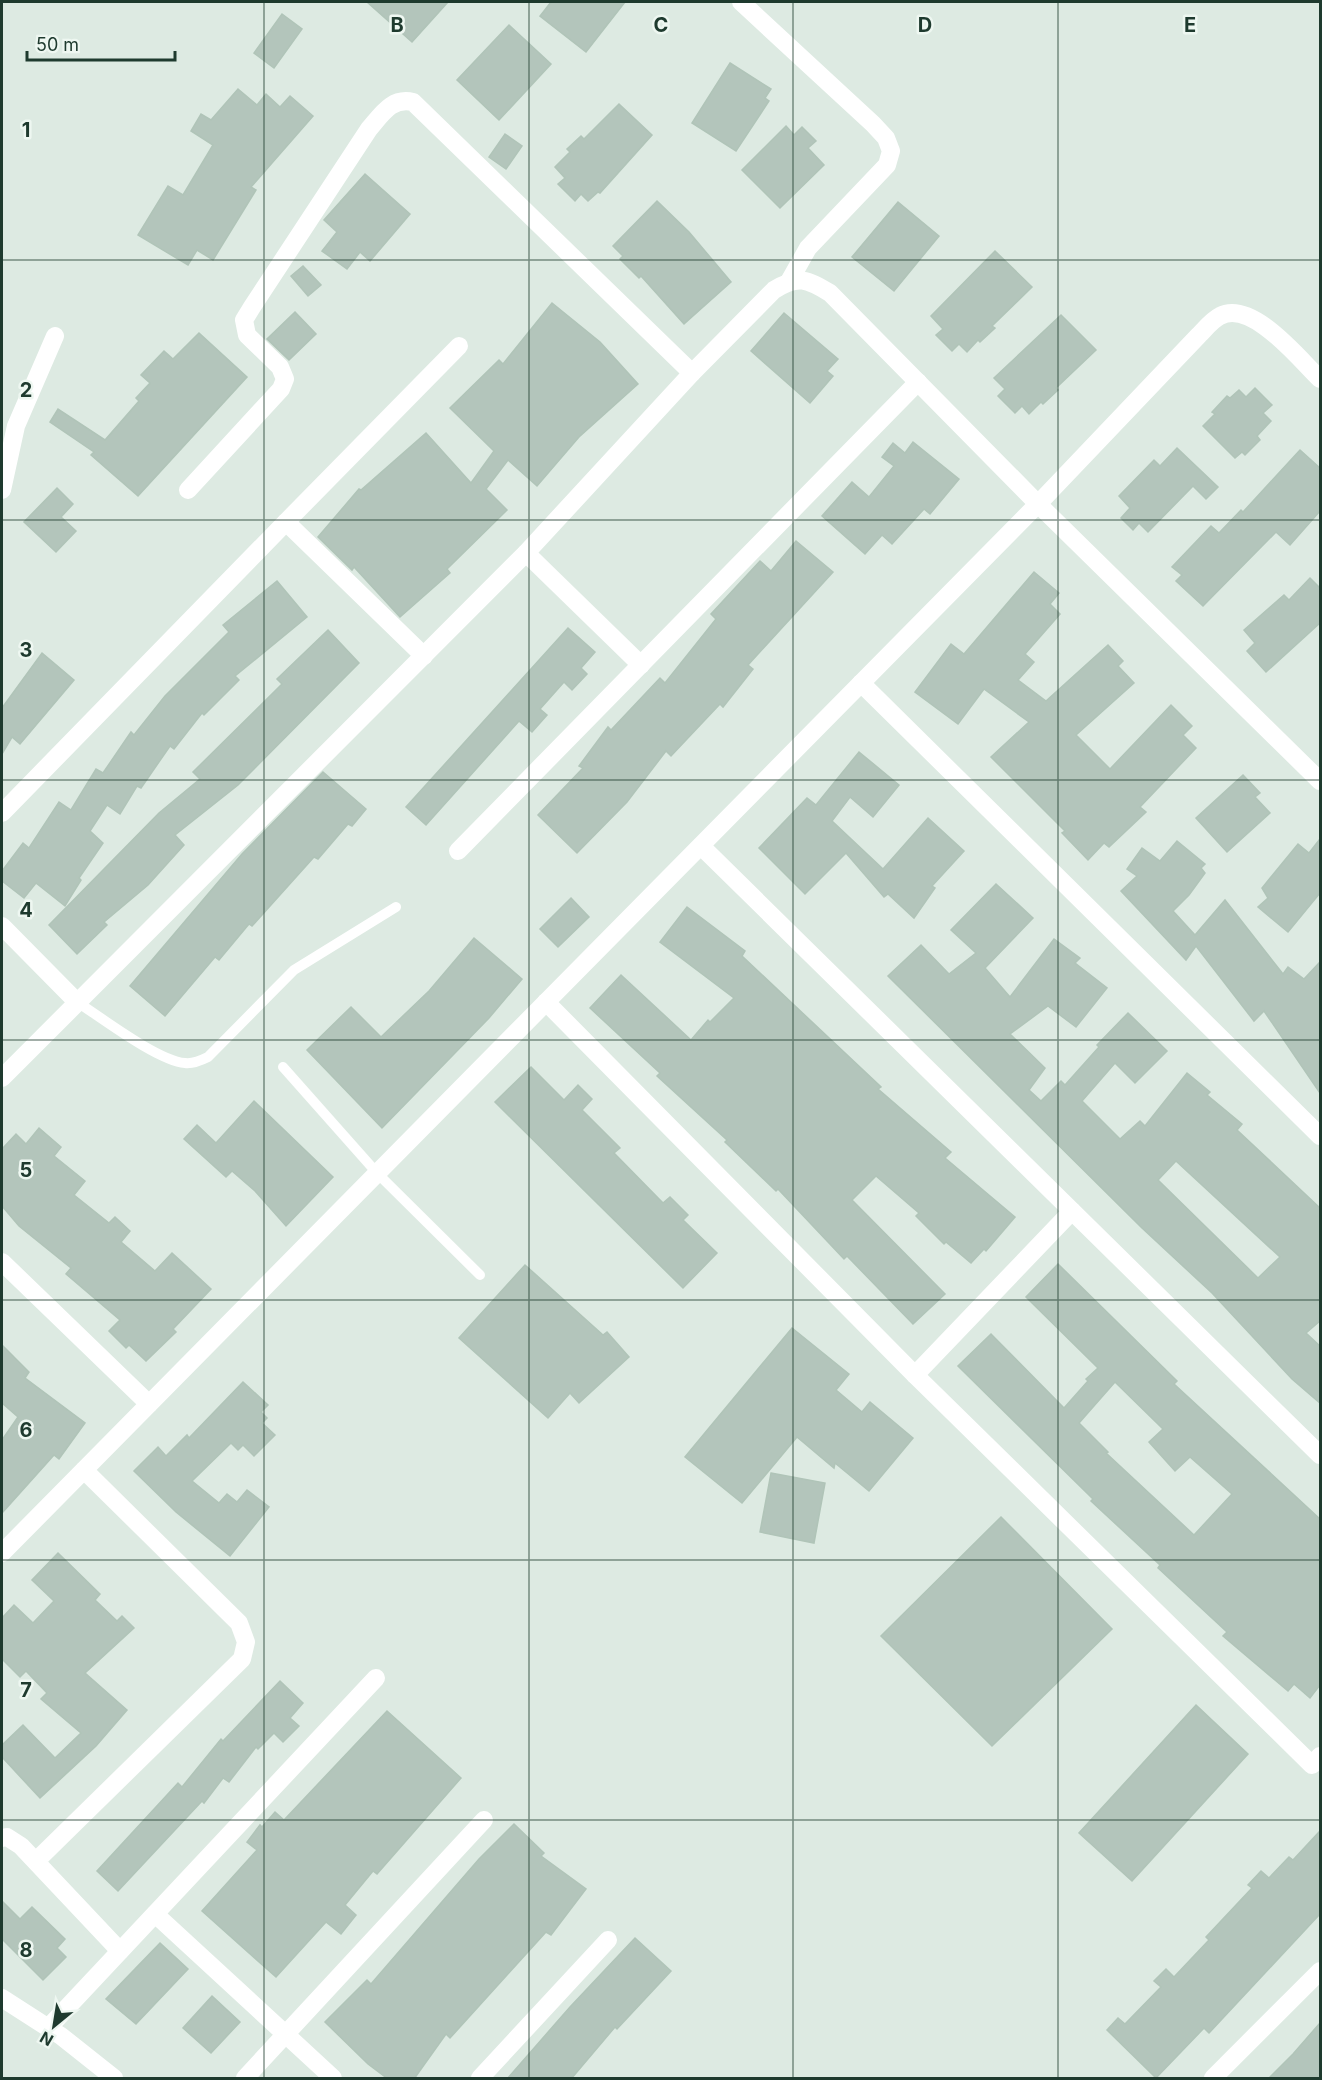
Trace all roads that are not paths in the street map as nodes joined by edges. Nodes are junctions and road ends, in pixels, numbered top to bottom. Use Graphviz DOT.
graph roads {
  1 [pos="741,2"];
  2 [pos="790,280"];
  3 [pos="55,336"];
  4 [pos="459,346"];
  5 [pos="692,373"];
  6 [pos="1320,380"];
  7 [pos="918,382"];
  8 [pos="188,489"];
  9 [pos="2,490"];
  10 [pos="1038,504"];
  11 [pos="286,522"];
  12 [pos="526,553"];
  13 [pos="424,656"];
  14 [pos="641,665"];
  15 [pos="861,684"];
  16 [pos="1320,781"];
  17 [pos="2,813"];
  18 [pos="701,846"];
  19 [pos="458,852"];
  20 [pos="396,907"];
  21 [pos="2,926"];
  22 [pos="77,1002"];
  23 [pos="546,1002"];
  24 [pos="283,1067"];
  25 [pos="2,1078"];
  26 [pos="1320,1136"];
  27 [pos="377,1173"];
  28 [pos="1072,1211"];
  29 [pos="2,1262"];
  30 [pos="480,1275"];
  31 [pos="915,1375"];
  32 [pos="149,1404"];
  33 [pos="1320,1455"];
  34 [pos="84,1470"];
  35 [pos="2,1553"];
  36 [pos="376,1678"];
  37 [pos="1320,1756"];
  38 [pos="484,1820"];
  39 [pos="2,1838"];
  40 [pos="36,1861"];
  41 [pos="155,1914"];
  42 [pos="608,1940"];
  43 [pos="120,1951"];
  44 [pos="1320,1971"];
  45 [pos="2,1998"];
  46 [pos="48,2028"];
  47 [pos="286,2034"];
  48 [pos="114,2079"];
  49 [pos="245,2079"];
  50 [pos="333,2079"];
  51 [pos="480,2079"];
  52 [pos="1213,2079"];
  1 -- 2 [label="street"];
  2 -- 5 [label="street"];
  2 -- 7 [label="street"];
  3 -- 9 [label="street"];
  4 -- 11 [label="street"];
  5 -- 8 [label="street"];
  5 -- 12 [label="street"];
  6 -- 10 [label="street"];
  7 -- 10 [label="street"];
  7 -- 14 [label="street"];
  10 -- 15 [label="street"];
  10 -- 16 [label="street"];
  11 -- 13 [label="street"];
  11 -- 17 [label="street"];
  12 -- 13 [label="street"];
  12 -- 14 [label="street"];
  13 -- 22 [label="street"];
  14 -- 19 [label="street"];
  15 -- 18 [label="street"];
  15 -- 26 [label="street"];
  18 -- 23 [label="street"];
  18 -- 28 [label="street"];
  20 -- 22 [label="lane"];
  21 -- 22 [label="street"];
  22 -- 25 [label="street"];
  23 -- 27 [label="street"];
  23 -- 31 [label="street"];
  24 -- 27 [label="lane"];
  27 -- 30 [label="lane"];
  27 -- 32 [label="street"];
  28 -- 31 [label="street"];
  28 -- 33 [label="street"];
  29 -- 32 [label="street"];
  31 -- 37 [label="street"];
  32 -- 34 [label="street"];
  34 -- 35 [label="street"];
  34 -- 40 [label="street"];
  36 -- 41 [label="street"];
  38 -- 47 [label="street"];
  39 -- 40 [label="street"];
  40 -- 43 [label="street"];
  41 -- 43 [label="street"];
  41 -- 47 [label="street"];
  42 -- 51 [label="street"];
  43 -- 46 [label="street"];
  44 -- 52 [label="street"];
  45 -- 46 [label="street"];
  46 -- 48 [label="street"];
  47 -- 49 [label="street"];
  47 -- 50 [label="street"];
}
